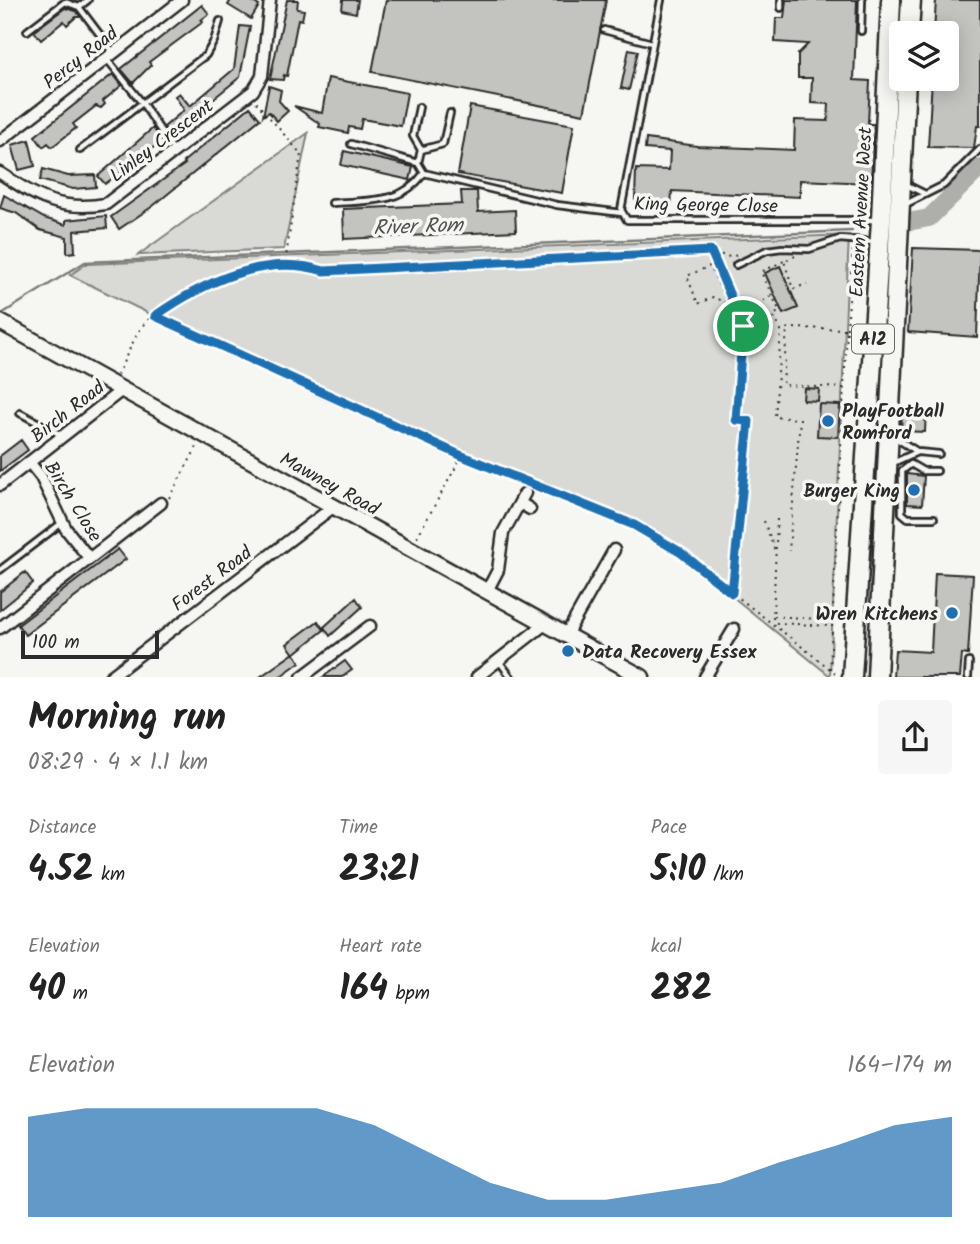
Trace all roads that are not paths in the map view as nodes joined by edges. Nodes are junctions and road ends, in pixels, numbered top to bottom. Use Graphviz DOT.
graph roads {
  1 [pos="88,0"];
  2 [pos="182,0"];
  3 [pos="270,0"];
  4 [pos="661,0"];
  5 [pos="781,0"];
  6 [pos="862,0"];
  7 [pos="891,0"];
  8 [pos="911,0"];
  9 [pos="79,7"];
  10 [pos="781,8"];
  11 [pos="220,20"];
  12 [pos="910,21"];
  13 [pos="604,30"];
  14 [pos="27,31"];
  15 [pos="861,31"];
  16 [pos="652,43"];
  17 [pos="110,56"];
  18 [pos="905,91"];
  19 [pos="143,104"];
  20 [pos="419,107"];
  21 [pos="450,113"];
  22 [pos="0,141"];
  23 [pos="351,144"];
  24 [pos="980,149"];
  25 [pos="80,150"];
  26 [pos="421,150"];
  27 [pos="175,152"];
  28 [pos="418,163"];
  29 [pos="0,173"];
  30 [pos="424,173"];
  31 [pos="900,181"];
  32 [pos="926,194"];
  33 [pos="332,203"];
  34 [pos="898,208"];
  35 [pos="623,214"];
  36 [pos="881,220"];
  37 [pos="880,243"];
  38 [pos="736,265"];
  39 [pos="0,322"];
  40 [pos="119,384"];
  41 [pos="20,413"];
  42 [pos="888,432"];
  43 [pos="63,436"];
  44 [pos="918,452"];
  45 [pos="939,454"];
  46 [pos="29,462"];
  47 [pos="887,469"];
  48 [pos="937,471"];
  49 [pos="0,485"];
  50 [pos="161,503"];
  51 [pos="333,507"];
  52 [pos="530,509"];
  53 [pos="934,518"];
  54 [pos="63,522"];
  55 [pos="614,550"];
  56 [pos="89,558"];
  57 [pos="0,570"];
  58 [pos="487,591"];
  59 [pos="545,624"];
  60 [pos="370,626"];
  61 [pos="0,628"];
  62 [pos="734,629"];
  63 [pos="566,635"];
  64 [pos="498,660"];
  65 [pos="969,662"];
  66 [pos="110,677"];
  67 [pos="302,677"];
  68 [pos="477,677"];
  69 [pos="511,677"];
  70 [pos="642,677"];
  71 [pos="705,677"];
  72 [pos="852,677"];
  73 [pos="877,677"];
  74 [pos="968,677"];
  1 -- 9 [label="lane"];
  2 -- 17 [label="street, Percy Road"];
  3 -- 27 [label="street, Linley Crescent"];
  4 -- 16 [label="lane, King George Close"];
  5 -- 10 [label="lane"];
  6 -- 15 [label="lane"];
  7 -- 36 [label="highway, Eastern Avenue West / A12"];
  8 -- 12 [label="highway"];
  9 -- 14 [label="lane"];
  9 -- 17 [label="lane"];
  11 -- 19 [label="lane"];
  13 -- 16 [label="lane"];
  16 -- 35 [label="lane, King George Close"];
  17 -- 19 [label="lane"];
  17 -- 22 [label="street, Percy Road"];
  18 -- 31 [label="highway, Eastern Avenue West / A12"];
  19 -- 25 [label="lane"];
  19 -- 27 [label="lane"];
  20 -- 26 [label="lane"];
  21 -- 26 [label="lane"];
  23 -- 28 [label="lane"];
  24 -- 32 [label="lane"];
  26 -- 28 [label="lane"];
  27 -- 29 [label="street, Linley Crescent"];
  28 -- 30 [label="lane"];
  30 -- 33 [label="lane"];
  30 -- 35 [label="lane"];
  31 -- 32 [label="lane"];
  31 -- 34 [label="highway, Eastern Avenue West / A12"];
  32 -- 34 [label="lane"];
  34 -- 42 [label="highway, Eastern Avenue West / A12"];
  35 -- 36 [label="lane, King George Close"];
  36 -- 37 [label="highway, Eastern Avenue West / A12"];
  37 -- 38 [label="lane"];
  37 -- 72 [label="highway, Eastern Avenue West / A12"];
  39 -- 40 [label="street, Mawney Road"];
  40 -- 43 [label="street, Birch Road"];
  40 -- 51 [label="street, Mawney Road"];
  41 -- 43 [label="lane"];
  42 -- 44 [label="lane"];
  42 -- 47 [label="highway, Eastern Avenue West / A12"];
  43 -- 46 [label="street, Birch Road"];
  44 -- 45 [label="lane"];
  44 -- 47 [label="lane"];
  46 -- 49 [label="street, Birch Road"];
  46 -- 54 [label="street, Birch Close"];
  47 -- 73 [label="highway, Eastern Avenue West / A12"];
  48 -- 53 [label="lane"];
  50 -- 56 [label="street, Birch Close"];
  51 -- 58 [label="street, Mawney Road"];
  51 -- 66 [label="street, Forest Road"];
  52 -- 58 [label="street"];
  54 -- 56 [label="street, Birch Close"];
  54 -- 57 [label="lane"];
  55 -- 63 [label="street"];
  56 -- 61 [label="street, Birch Close"];
  58 -- 59 [label="street, Mawney Road"];
  59 -- 63 [label="street, Mawney Road"];
  59 -- 64 [label="street"];
  60 -- 67 [label="street"];
  62 -- 71 [label="street"];
  63 -- 70 [label="street, Mawney Road"];
  64 -- 68 [label="street"];
  64 -- 69 [label="lane"];
  65 -- 74 [label="lane"];
}
